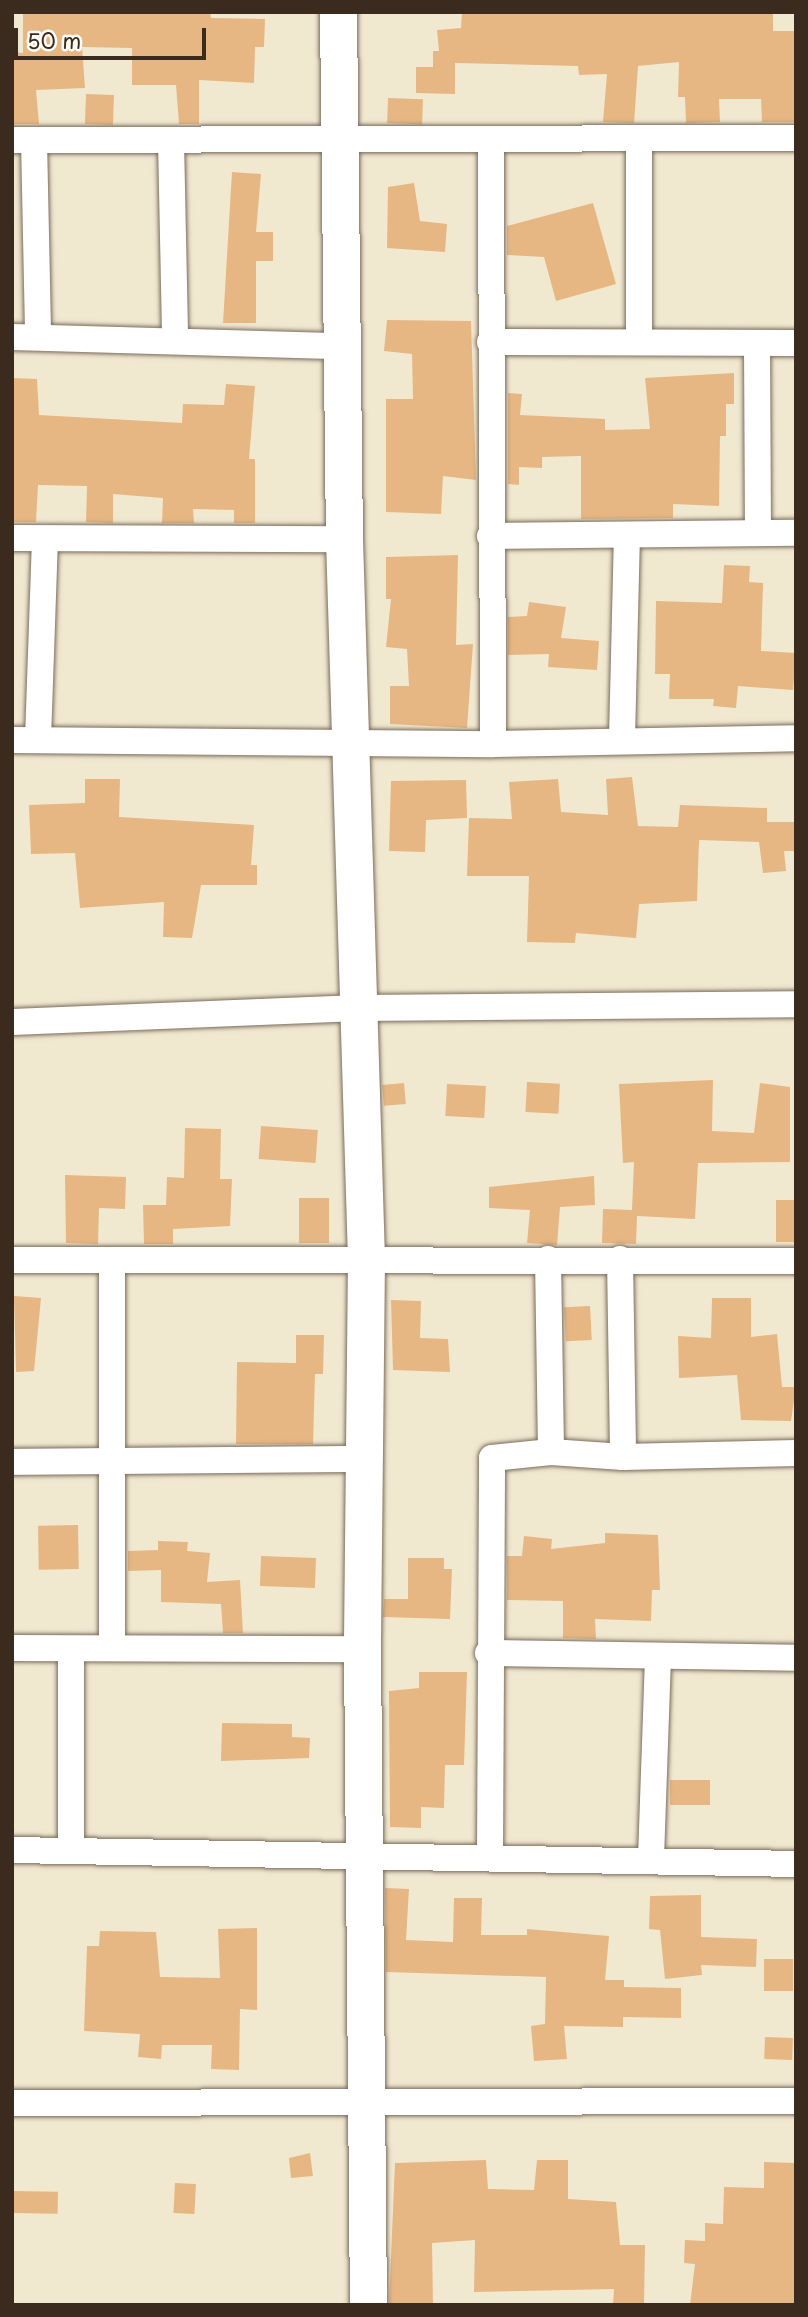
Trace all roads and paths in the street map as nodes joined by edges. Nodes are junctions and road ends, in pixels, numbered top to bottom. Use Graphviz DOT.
graph roads {
  1 [pos="338,12"];
  2 [pos="796,138"];
  3 [pos="639,139"];
  4 [pos="23,140"];
  5 [pos="171,141"];
  6 [pos="492,141"];
  7 [pos="339,142"];
  8 [pos="25,337"];
  9 [pos="175,341"];
  10 [pos="490,342"];
  11 [pos="639,342"];
  12 [pos="757,343"];
  13 [pos="796,343"];
  14 [pos="341,346"];
  15 [pos="758,533"];
  16 [pos="796,533"];
  17 [pos="490,537"];
  18 [pos="12,538"];
  19 [pos="627,538"];
  20 [pos="45,539"];
  21 [pos="344,539"];
  22 [pos="622,738"];
  23 [pos="796,738"];
  24 [pos="25,739"];
  25 [pos="350,743"];
  26 [pos="493,744"];
  27 [pos="796,1004"];
  28 [pos="359,1007"];
  29 [pos="12,1022"];
  30 [pos="366,1259"];
  31 [pos="548,1259"];
  32 [pos="620,1259"];
  33 [pos="12,1260"];
  34 [pos="796,1261"];
  35 [pos="112,1262"];
  36 [pos="551,1451"];
  37 [pos="796,1454"];
  38 [pos="623,1457"];
  39 [pos="113,1459"];
  40 [pos="363,1459"];
  41 [pos="12,1462"];
  42 [pos="112,1646"];
  43 [pos="12,1648"];
  44 [pos="71,1649"];
  45 [pos="362,1649"];
  46 [pos="488,1653"];
  47 [pos="796,1658"];
  48 [pos="658,1659"];
  49 [pos="12,1850"];
  50 [pos="71,1851"];
  51 [pos="365,1853"];
  52 [pos="490,1855"];
  53 [pos="651,1858"];
  54 [pos="796,1864"];
  55 [pos="367,2101"];
  56 [pos="796,2101"];
  57 [pos="12,2103"];
  58 [pos="368,2305"];
  1 -- 7 [label="street"];
  2 -- 3 [label="street"];
  3 -- 6 [label="street"];
  3 -- 11 [label="street"];
  4 -- 5 [label="street"];
  4 -- 8 [label="street"];
  5 -- 7 [label="street"];
  5 -- 9 [label="street"];
  6 -- 7 [label="street"];
  6 -- 10 [label="street"];
  7 -- 14 [label="street"];
  8 -- 9 [label="street"];
  9 -- 14 [label="street"];
  10 -- 11 [label="street"];
  10 -- 17 [label="street"];
  11 -- 12 [label="street"];
  12 -- 13 [label="street"];
  12 -- 15 [label="street"];
  14 -- 21 [label="street"];
  15 -- 16 [label="street"];
  15 -- 19 [label="street"];
  17 -- 19 [label="street"];
  17 -- 26 [label="street"];
  18 -- 20 [label="street"];
  19 -- 22 [label="street"];
  20 -- 21 [label="street"];
  20 -- 24 [label="street"];
  21 -- 25 [label="street"];
  22 -- 23 [label="street"];
  22 -- 26 [label="street"];
  24 -- 25 [label="street"];
  25 -- 26 [label="street"];
  25 -- 28 [label="street"];
  27 -- 28 [label="street"];
  28 -- 29 [label="street"];
  28 -- 30 [label="street"];
  30 -- 31 [label="street"];
  30 -- 35 [label="street"];
  30 -- 40 [label="street"];
  31 -- 32 [label="street"];
  31 -- 36 [label="street"];
  32 -- 34 [label="street"];
  32 -- 38 [label="street"];
  33 -- 35 [label="street"];
  35 -- 39 [label="street"];
  36 -- 38 [label="street"];
  36 -- 46 [label="street"];
  37 -- 38 [label="street"];
  39 -- 40 [label="street"];
  39 -- 41 [label="street"];
  39 -- 42 [label="street"];
  40 -- 45 [label="street"];
  42 -- 44 [label="street"];
  42 -- 45 [label="street"];
  43 -- 44 [label="street"];
  44 -- 50 [label="street"];
  45 -- 51 [label="street"];
  46 -- 48 [label="street"];
  46 -- 52 [label="street"];
  47 -- 48 [label="street"];
  48 -- 53 [label="street"];
  49 -- 50 [label="street"];
  50 -- 51 [label="street"];
  51 -- 52 [label="street"];
  51 -- 55 [label="street"];
  52 -- 53 [label="street"];
  53 -- 54 [label="street"];
  55 -- 56 [label="street"];
  55 -- 57 [label="street"];
  55 -- 58 [label="street"];
}
